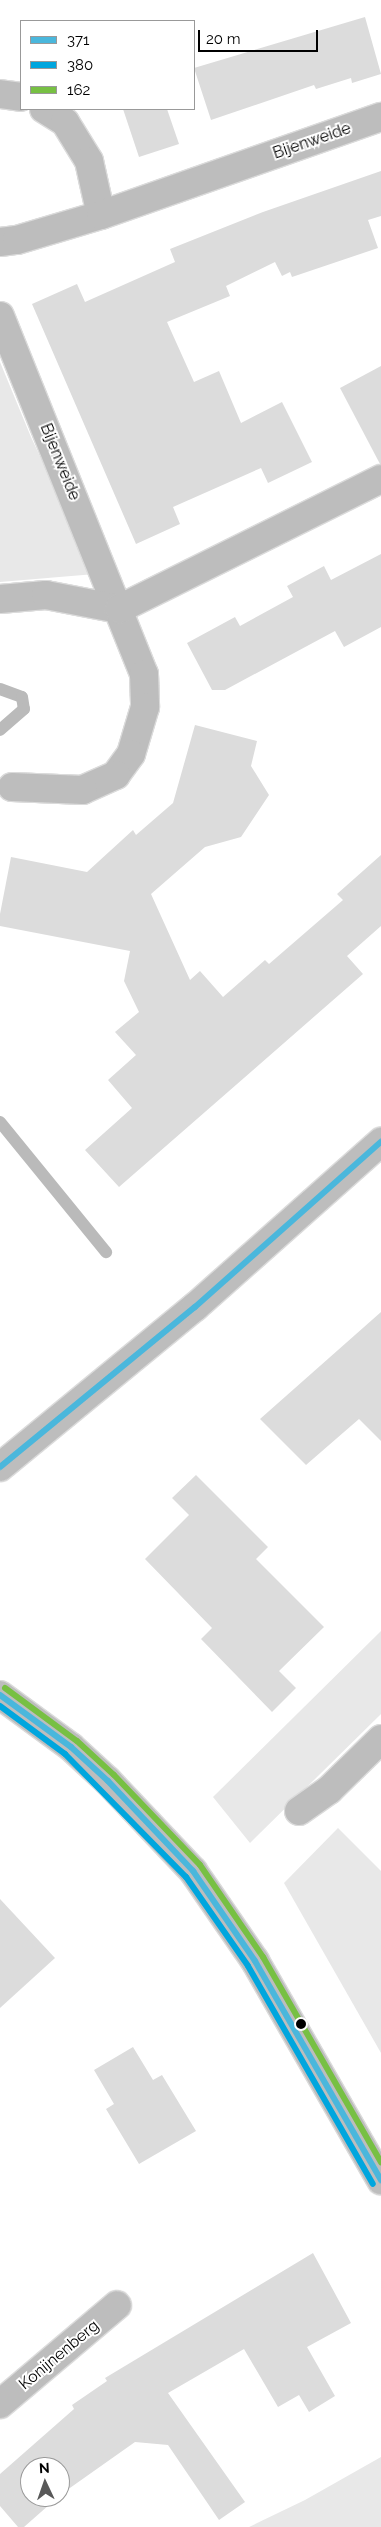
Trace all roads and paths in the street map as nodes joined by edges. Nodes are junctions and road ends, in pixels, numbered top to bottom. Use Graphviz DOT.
graph roads {
  1 [pos="0,94"];
  2 [pos="20,97"];
  3 [pos="46,110"];
  4 [pos="381,117"];
  5 [pos="101,214"];
  6 [pos="0,242"];
  7 [pos="0,316"];
  8 [pos="381,479"];
  9 [pos="0,600"];
  10 [pos="119,609"];
  11 [pos="12,787"];
  12 [pos="381,1142"];
  13 [pos="0,1467"];
  14 [pos="0,1695"];
  15 [pos="381,1739"];
  16 [pos="299,1811"];
  17 [pos="381,2180"];
  18 [pos="117,2305"];
  19 [pos="0,2404"];
  1 -- 2 [label="street"];
  3 -- 5 [label="street"];
  4 -- 5 [label="street, Bijenweide"];
  5 -- 6 [label="street, Bijenweide"];
  7 -- 10 [label="street, Bijenweide"];
  8 -- 10 [label="street"];
  9 -- 10 [label="street"];
  10 -- 11 [label="street, Bijenweide"];
  12 -- 13 [label="street"];
  14 -- 17 [label="street"];
  15 -- 16 [label="street"];
  18 -- 19 [label="street, Konijnenberg"];
}
